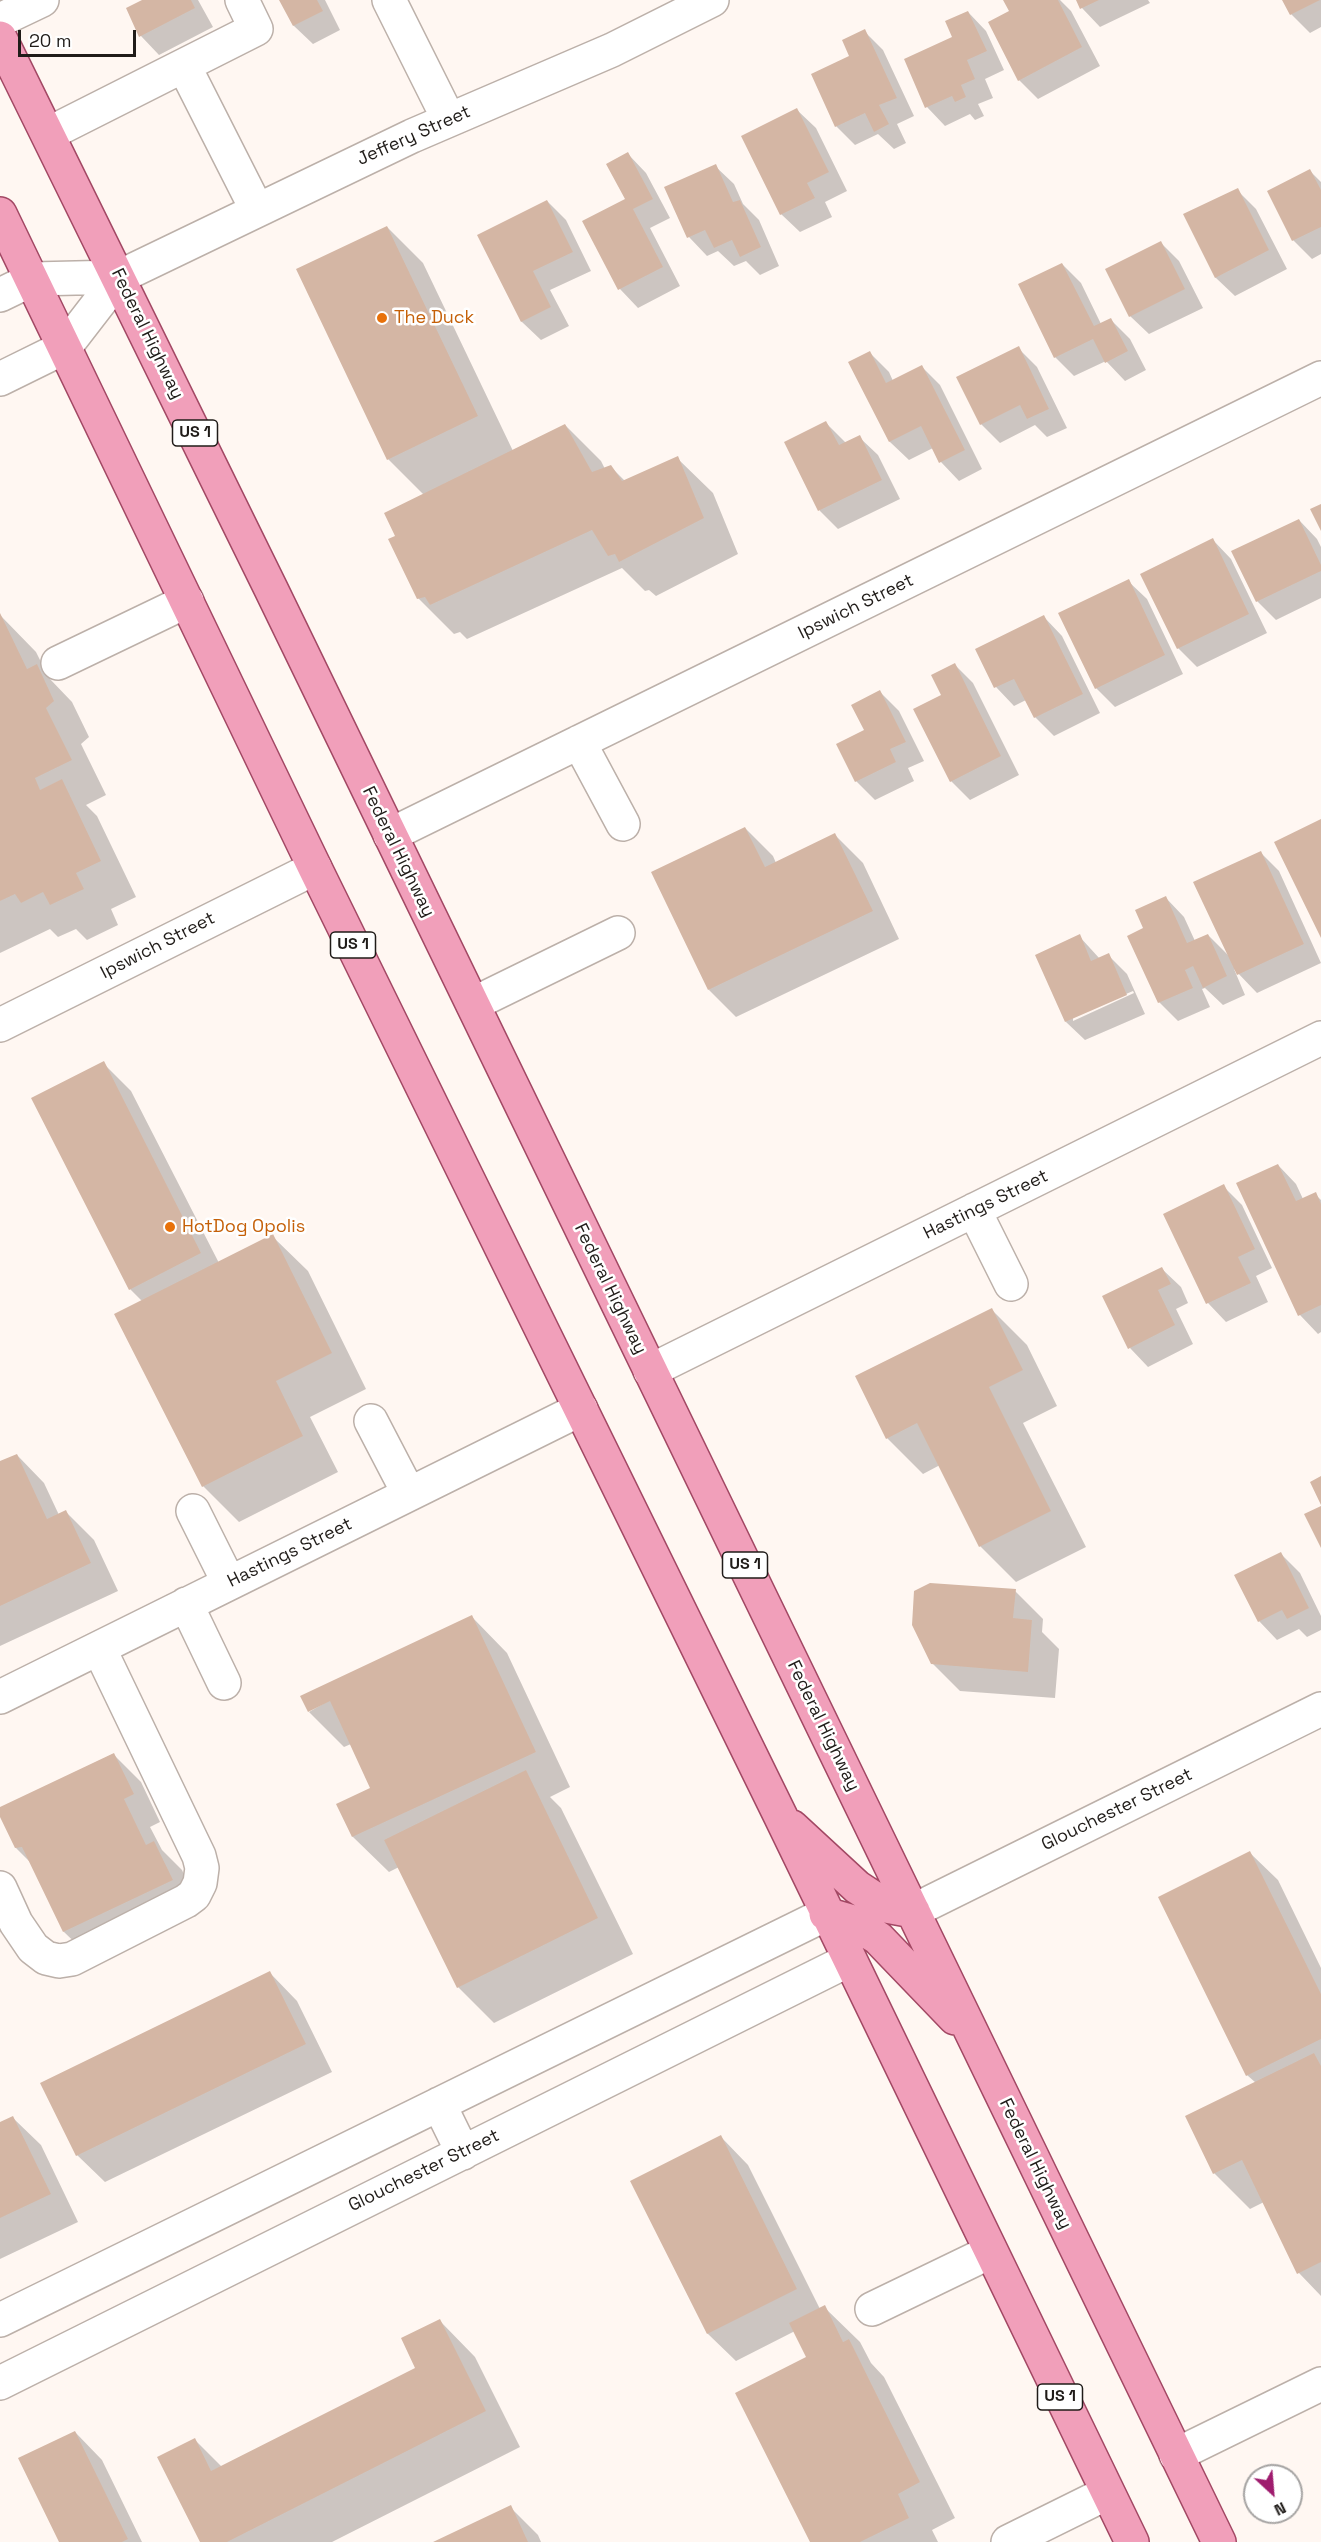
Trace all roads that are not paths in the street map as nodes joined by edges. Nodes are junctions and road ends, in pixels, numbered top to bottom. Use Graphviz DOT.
graph roads {
  1 [pos="42,0"];
  2 [pos="242,0"];
  3 [pos="389,0"];
  4 [pos="712,0"];
  5 [pos="0,20"];
  6 [pos="0,38"];
  7 [pos="184,66"];
  8 [pos="449,120"];
  9 [pos="48,134"];
  10 [pos="257,210"];
  11 [pos="0,214"];
  12 [pos="119,276"];
  13 [pos="33,279"];
  14 [pos="0,295"];
  15 [pos="65,347"];
  16 [pos="0,378"];
  17 [pos="1321,378"];
  18 [pos="187,601"];
  19 [pos="58,663"];
  20 [pos="579,742"];
  21 [pos="622,824"];
  22 [pos="390,835"];
  23 [pos="315,868"];
  24 [pos="618,933"];
  25 [pos="473,1004"];
  26 [pos="0,1025"];
  27 [pos="1321,1038"];
  28 [pos="974,1210"];
  29 [pos="1011,1284"];
  30 [pos="650,1371"];
  31 [pos="581,1409"];
  32 [pos="371,1421"];
  33 [pos="409,1494"];
  34 [pos="193,1510"];
  35 [pos="229,1583"];
  36 [pos="186,1604"];
  37 [pos="99,1648"];
  38 [pos="224,1683"];
  39 [pos="0,1697"];
  40 [pos="1321,1709"];
  41 [pos="780,1815"];
  42 [pos="0,1888"];
  43 [pos="913,1911"];
  44 [pos="826,1914"];
  45 [pos="849,1960"];
  46 [pos="974,2039"];
  47 [pos="439,2104"];
  48 [pos="463,2153"];
  49 [pos="990,2252"];
  50 [pos="872,2309"];
  51 [pos="0,2320"];
  52 [pos="0,2383"];
  53 [pos="1321,2384"];
  54 [pos="1176,2455"];
  55 [pos="1107,2493"];
  56 [pos="1008,2542"];
  57 [pos="1132,2542"];
  58 [pos="1218,2542"];
  1 -- 5 [label="street"];
  2 -- 7 [label="street"];
  3 -- 8 [label="street"];
  4 -- 8 [label="street, Jeffery Street"];
  6 -- 9 [label="main road, Federal Highway / US 1"];
  7 -- 9 [label="street"];
  7 -- 10 [label="street"];
  8 -- 10 [label="street, Jeffery Street"];
  9 -- 12 [label="main road, Federal Highway / US 1"];
  10 -- 12 [label="street, Jeffery Street"];
  11 -- 13 [label="main road, US 1"];
  12 -- 13 [label="street, Jeffery Street"];
  12 -- 15 [label="street, Jeffery Street"];
  12 -- 22 [label="main road, Federal Highway / US 1"];
  13 -- 14 [label="street, Jeffery Street"];
  13 -- 15 [label="main road, US 1"];
  15 -- 16 [label="street, Jeffery Street"];
  15 -- 18 [label="main road, US 1"];
  17 -- 20 [label="street, Ipswich Street"];
  18 -- 19 [label="street"];
  18 -- 23 [label="main road, US 1"];
  20 -- 21 [label="street"];
  20 -- 22 [label="street, Ipswich Street"];
  22 -- 25 [label="main road, Federal Highway / US 1"];
  23 -- 26 [label="street, Ipswich Street"];
  23 -- 31 [label="main road, US 1"];
  24 -- 25 [label="street"];
  25 -- 30 [label="main road, Federal Highway / US 1"];
  27 -- 28 [label="street, Hastings Street"];
  28 -- 29 [label="street"];
  28 -- 30 [label="street, Hastings Street"];
  30 -- 43 [label="main road, Federal Highway / US 1"];
  31 -- 33 [label="street, Hastings Street"];
  31 -- 41 [label="main road, US 1"];
  32 -- 33 [label="street"];
  33 -- 35 [label="street, Hastings Street"];
  34 -- 35 [label="street"];
  35 -- 36 [label="street, Hastings Street"];
  36 -- 37 [label="street, Hastings Street"];
  36 -- 38 [label="street"];
  37 -- 39 [label="street, Hastings Street"];
  37 -- 42 [label="street"];
  40 -- 43 [label="street, Glouchester Street"];
  41 -- 43 [label="main road"];
  41 -- 44 [label="main road, US 1"];
  43 -- 46 [label="main road, Federal Highway / US 1"];
  44 -- 45 [label="main road, US 1"];
  44 -- 46 [label="main road"];
  44 -- 47 [label="street"];
  45 -- 48 [label="street, Glouchester Street"];
  45 -- 49 [label="main road, US 1"];
  46 -- 54 [label="main road, Federal Highway / US 1"];
  47 -- 48 [label="street"];
  47 -- 51 [label="street"];
  48 -- 52 [label="street, Glouchester Street"];
  49 -- 50 [label="street"];
  49 -- 55 [label="main road, US 1"];
  53 -- 54 [label="street"];
  54 -- 58 [label="main road, Federal Highway / US 1"];
  55 -- 56 [label="street"];
  55 -- 57 [label="main road, US 1"];
}
